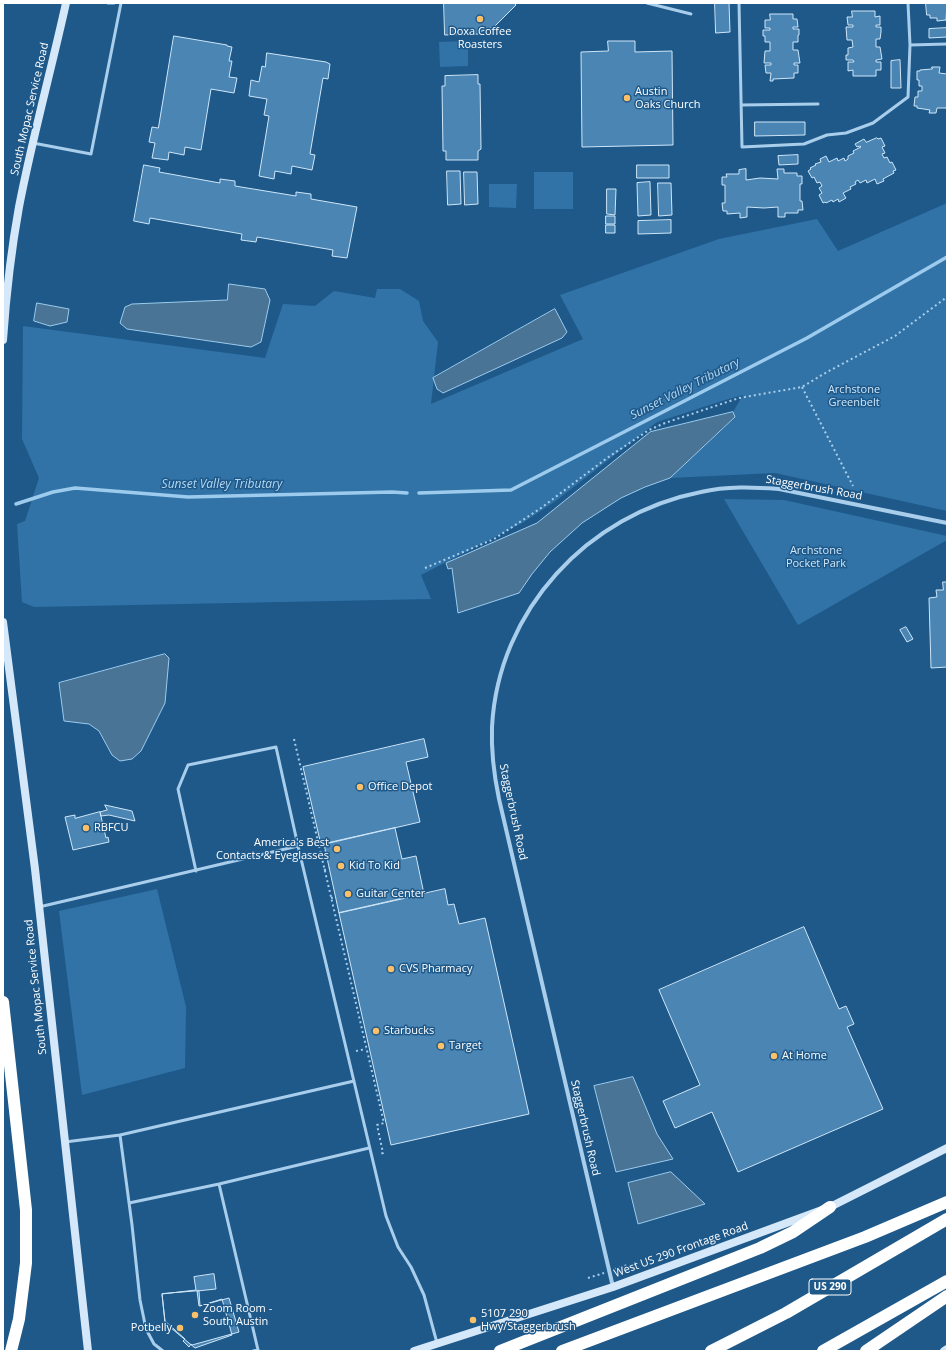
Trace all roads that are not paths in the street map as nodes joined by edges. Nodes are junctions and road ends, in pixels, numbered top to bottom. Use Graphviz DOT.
graph roads {
  1 [pos="66,3"];
  2 [pos="108,3"];
  3 [pos="114,3"];
  4 [pos="121,3"];
  5 [pos="648,3"];
  6 [pos="739,3"];
  7 [pos="908,3"];
  8 [pos="691,14"];
  9 [pos="947,44"];
  10 [pos="910,45"];
  11 [pos="818,104"];
  12 [pos="741,105"];
  13 [pos="33,143"];
  14 [pos="3,340"];
  15 [pos="947,523"];
  16 [pos="3,622"];
  17 [pos="298,846"];
  18 [pos="196,871"];
  19 [pos="39,907"];
  20 [pos="3,1002"];
  21 [pos="354,1082"];
  22 [pos="120,1135"];
  23 [pos="64,1142"];
  24 [pos="369,1148"];
  25 [pos="947,1148"];
  26 [pos="219,1184"];
  27 [pos="947,1202"];
  28 [pos="129,1203"];
  29 [pos="830,1207"];
  30 [pos="947,1219"];
  31 [pos="947,1281"];
  32 [pos="613,1287"];
  33 [pos="947,1296"];
  34 [pos="947,1305"];
  35 [pos="908,1323"];
  36 [pos="437,1343"];
  37 [pos="947,1349"];
  38 [pos="259,1350"];
  39 [pos="11,1351"];
  40 [pos="88,1351"];
  41 [pos="162,1351"];
  42 [pos="253,1351"];
  43 [pos="414,1351"];
  44 [pos="500,1351"];
  45 [pos="562,1351"];
  46 [pos="711,1351"];
  47 [pos="823,1351"];
  48 [pos="866,1351"];
  49 [pos="944,1351"];
  1 -- 13 [label="main road, South Mopac Service Road"];
  2 -- 3 [label="lane"];
  4 -- 13 [label="lane"];
  5 -- 8 [label="lane"];
  6 -- 12 [label="lane"];
  7 -- 10 [label="lane"];
  9 -- 10 [label="lane"];
  10 -- 12 [label="lane"];
  11 -- 12 [label="lane"];
  13 -- 14 [label="main road, South Mopac Service Road"];
  15 -- 32 [label="street, Staggerbrush Road"];
  16 -- 19 [label="main road, South Mopac Service Road"];
  17 -- 18 [label="lane"];
  17 -- 18 [label="lane"];
  17 -- 21 [label="lane"];
  18 -- 19 [label="lane"];
  19 -- 23 [label="main road, South Mopac Service Road"];
  20 -- 39 [label="highway"];
  21 -- 22 [label="lane"];
  21 -- 24 [label="lane"];
  22 -- 23 [label="lane"];
  22 -- 28 [label="lane"];
  23 -- 40 [label="main road, South Mopac Service Road"];
  24 -- 26 [label="lane"];
  24 -- 36 [label="lane"];
  25 -- 29 [label="main road, West US 290 Frontage Road"];
  26 -- 28 [label="lane"];
  26 -- 38 [label="lane"];
  27 -- 45 [label="highway"];
  28 -- 41 [label="lane"];
  29 -- 32 [label="main road, West US 290 Frontage Road"];
  29 -- 44 [label="highway"];
  30 -- 46 [label="highway, US 290"];
  31 -- 47 [label="highway"];
  32 -- 36 [label="main road, West US 290 Frontage Road"];
  33 -- 35 [label="highway"];
  34 -- 35 [label="highway"];
  35 -- 48 [label="highway"];
  36 -- 43 [label="main road, West US 290 Frontage Road"];
  37 -- 49 [label="main road"];
  38 -- 42 [label="lane"];
}
